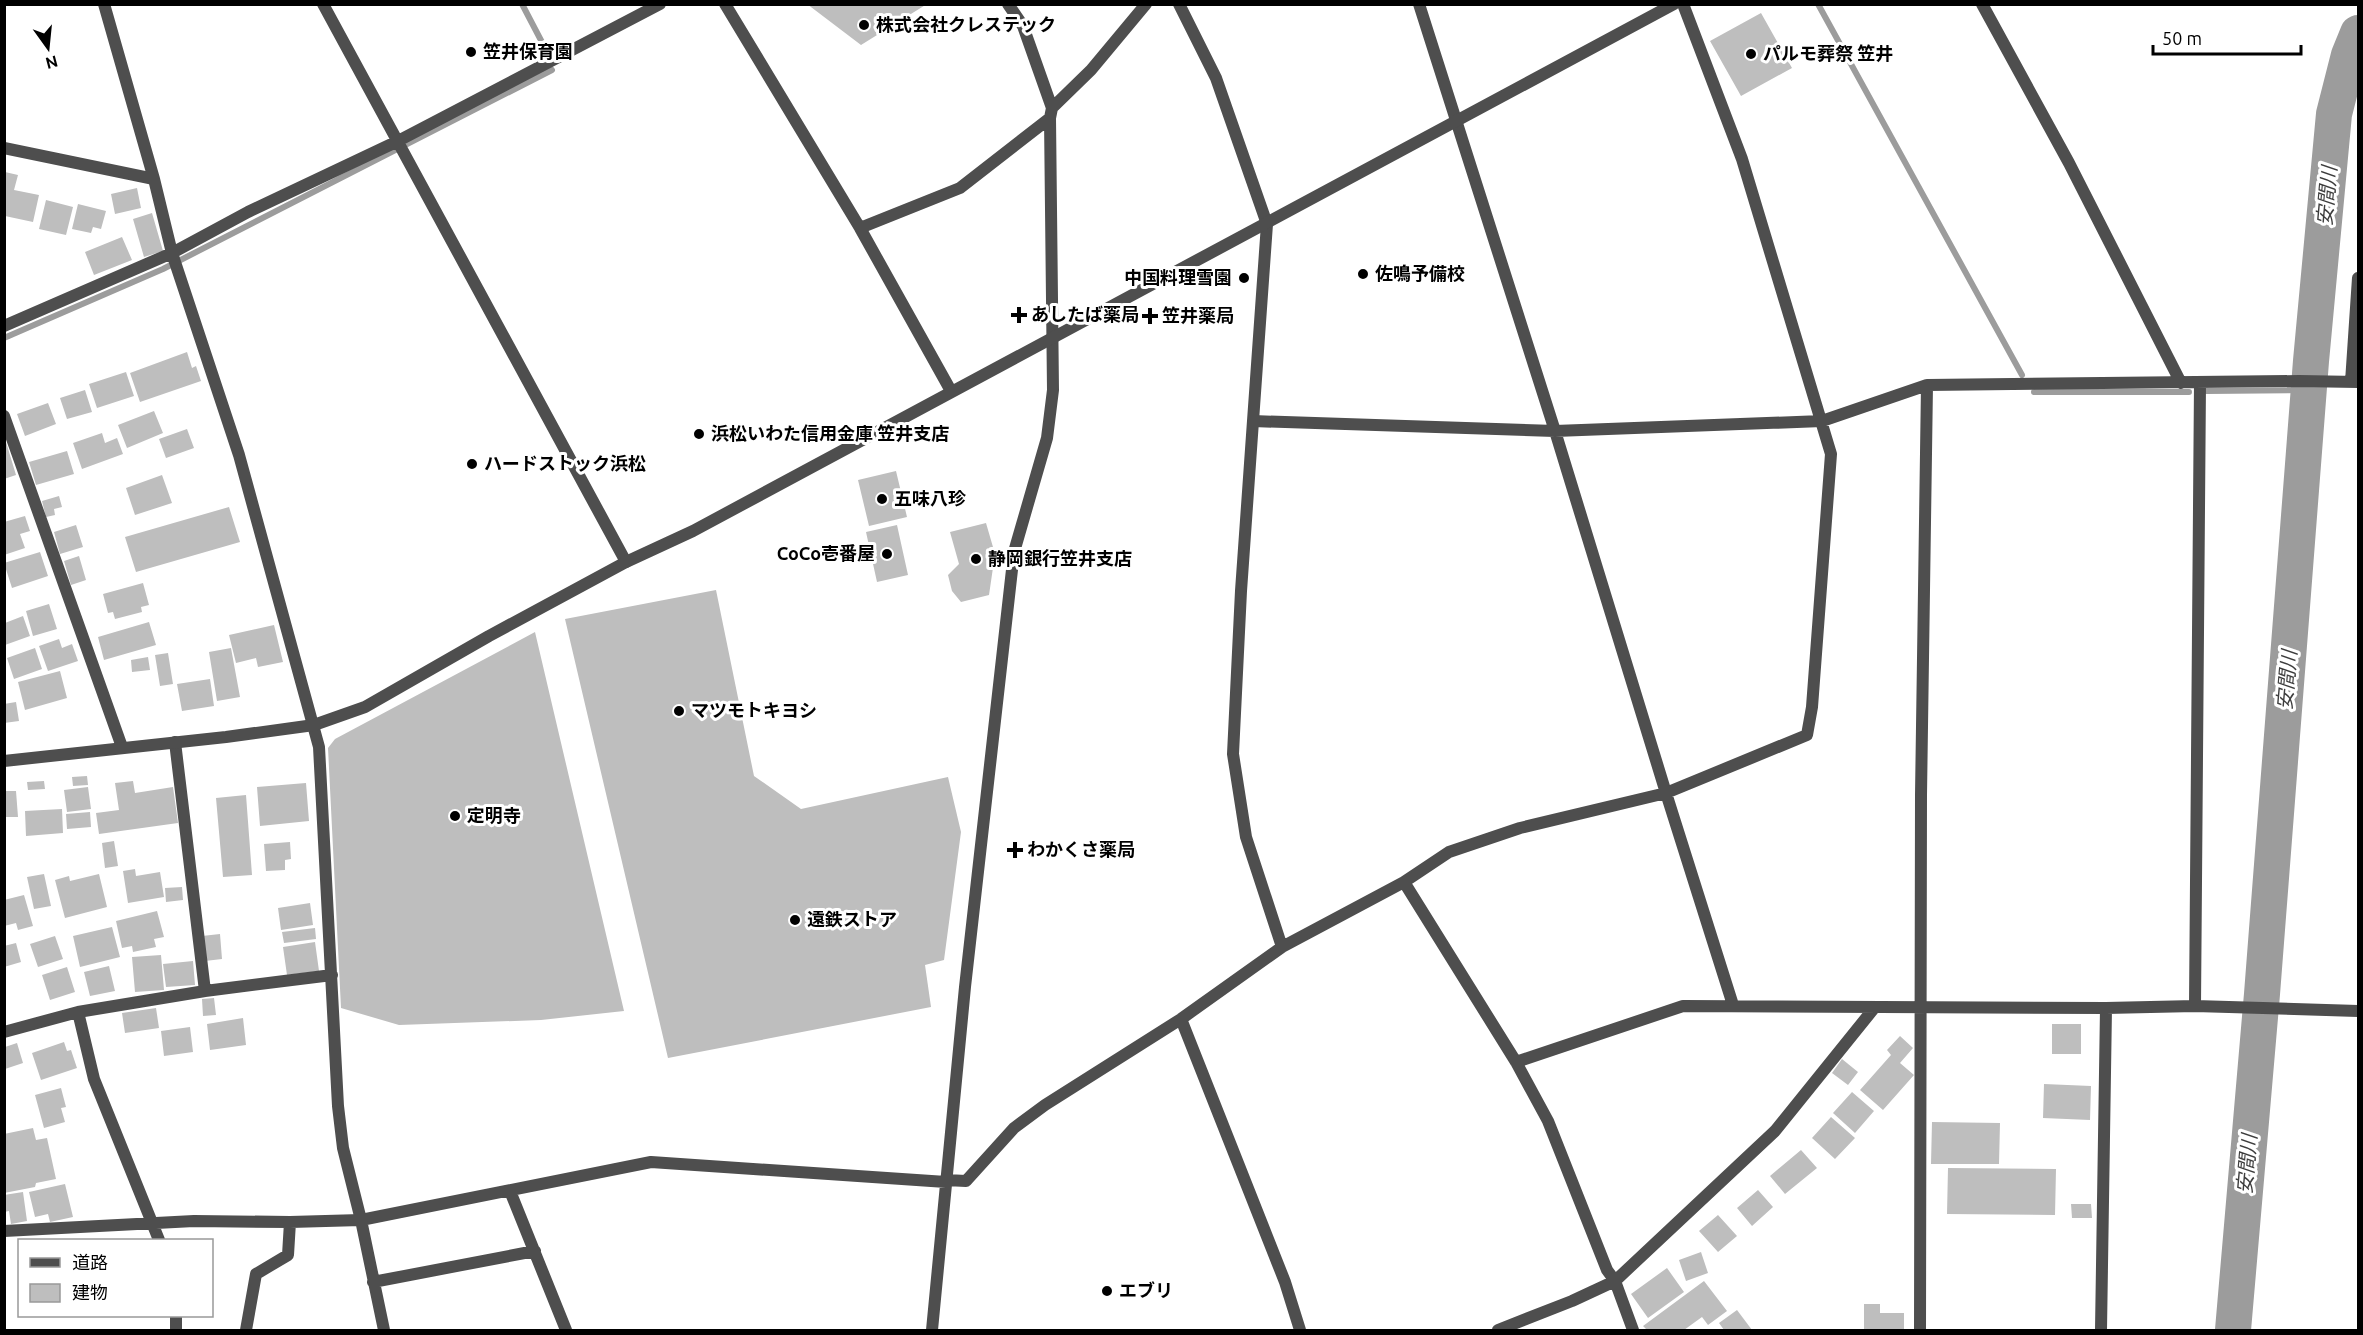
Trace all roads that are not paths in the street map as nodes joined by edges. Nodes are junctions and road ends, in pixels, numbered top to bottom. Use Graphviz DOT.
graph roads {
  1 [pos="104,4"];
  2 [pos="322,4"];
  3 [pos="660,4"];
  4 [pos="725,4"];
  5 [pos="1008,4"];
  6 [pos="1146,4"];
  7 [pos="1179,4"];
  8 [pos="1419,4"];
  9 [pos="1674,4"];
  10 [pos="1683,4"];
  11 [pos="1982,4"];
  12 [pos="1051,113"];
  13 [pos="1455,120"];
  14 [pos="397,144"];
  15 [pos="4,148"];
  16 [pos="154,179"];
  17 [pos="1267,224"];
  18 [pos="860,228"];
  19 [pos="172,253"];
  20 [pos="2358,278"];
  21 [pos="4,326"];
  22 [pos="1053,338"];
  23 [pos="2200,382"];
  24 [pos="2355,382"];
  25 [pos="2181,383"];
  26 [pos="1927,385"];
  27 [pos="951,391"];
  28 [pos="4,416"];
  29 [pos="1253,421"];
  30 [pos="1822,421"];
  31 [pos="1555,431"];
  32 [pos="626,562"];
  33 [pos="314,724"];
  34 [pos="175,742"];
  35 [pos="122,747"];
  36 [pos="4,761"];
  37 [pos="1666,793"];
  38 [pos="1404,882"];
  39 [pos="1282,947"];
  40 [pos="332,975"];
  41 [pos="205,991"];
  42 [pos="1733,1005"];
  43 [pos="1922,1006"];
  44 [pos="2195,1006"];
  45 [pos="1875,1007"];
  46 [pos="2106,1008"];
  47 [pos="78,1011"];
  48 [pos="2358,1011"];
  49 [pos="1180,1019"];
  50 [pos="4,1032"];
  51 [pos="1516,1062"];
  52 [pos="946,1181"];
  53 [pos="510,1191"];
  54 [pos="361,1220"];
  55 [pos="290,1222"];
  56 [pos="153,1224"];
  57 [pos="4,1231"];
  58 [pos="159,1239"];
  59 [pos="535,1251"];
  60 [pos="1615,1281"];
  61 [pos="374,1282"];
  62 [pos="246,1330"];
  63 [pos="384,1330"];
  64 [pos="566,1330"];
  65 [pos="932,1330"];
  66 [pos="1300,1330"];
  67 [pos="1498,1330"];
  68 [pos="1633,1330"];
  69 [pos="1920,1330"];
  70 [pos="2101,1330"];
  1 -- 16 [label="street"];
  2 -- 14 [label="street"];
  3 -- 14 [label="street"];
  4 -- 18 [label="street"];
  5 -- 12 [label="street"];
  6 -- 12 [label="street"];
  7 -- 17 [label="street"];
  8 -- 13 [label="street"];
  9 -- 13 [label="street"];
  10 -- 30 [label="street"];
  11 -- 25 [label="street"];
  12 -- 18 [label="street"];
  12 -- 22 [label="street"];
  13 -- 17 [label="street"];
  13 -- 31 [label="street"];
  14 -- 19 [label="street"];
  14 -- 32 [label="street"];
  15 -- 16 [label="street"];
  16 -- 19 [label="street"];
  17 -- 22 [label="street"];
  17 -- 29 [label="street"];
  18 -- 27 [label="street"];
  19 -- 21 [label="street"];
  19 -- 33 [label="street"];
  20 -- 24 [label="street"];
  22 -- 27 [label="street"];
  22 -- 52 [label="street"];
  23 -- 24 [label="street"];
  23 -- 25 [label="street"];
  23 -- 44 [label="street"];
  25 -- 26 [label="street"];
  26 -- 30 [label="street"];
  26 -- 43 [label="street"];
  27 -- 32 [label="street"];
  28 -- 35 [label="street"];
  29 -- 31 [label="street"];
  29 -- 39 [label="street"];
  30 -- 31 [label="street"];
  30 -- 37 [label="street"];
  31 -- 37 [label="street"];
  32 -- 33 [label="street"];
  33 -- 34 [label="street"];
  33 -- 40 [label="street"];
  34 -- 35 [label="street"];
  34 -- 41 [label="street"];
  35 -- 36 [label="street"];
  37 -- 38 [label="street"];
  37 -- 42 [label="street"];
  38 -- 39 [label="street"];
  38 -- 51 [label="street"];
  39 -- 49 [label="street"];
  40 -- 41 [label="street"];
  40 -- 54 [label="street"];
  41 -- 47 [label="street"];
  42 -- 45 [label="street"];
  42 -- 51 [label="street"];
  43 -- 45 [label="street"];
  43 -- 46 [label="street"];
  43 -- 69 [label="street"];
  44 -- 46 [label="street"];
  44 -- 48 [label="street"];
  45 -- 60 [label="street"];
  46 -- 70 [label="street"];
  47 -- 50 [label="street"];
  47 -- 56 [label="street"];
  49 -- 52 [label="street"];
  49 -- 66 [label="street"];
  51 -- 60 [label="street"];
  52 -- 53 [label="street"];
  52 -- 65 [label="street"];
  53 -- 54 [label="street"];
  53 -- 59 [label="street"];
  54 -- 55 [label="street"];
  54 -- 61 [label="street"];
  55 -- 56 [label="street"];
  55 -- 62 [label="street"];
  56 -- 57 [label="street"];
  56 -- 58 [label="street"];
  59 -- 61 [label="street"];
  59 -- 64 [label="street"];
  60 -- 67 [label="street"];
  60 -- 68 [label="street"];
  61 -- 63 [label="street"];
}
